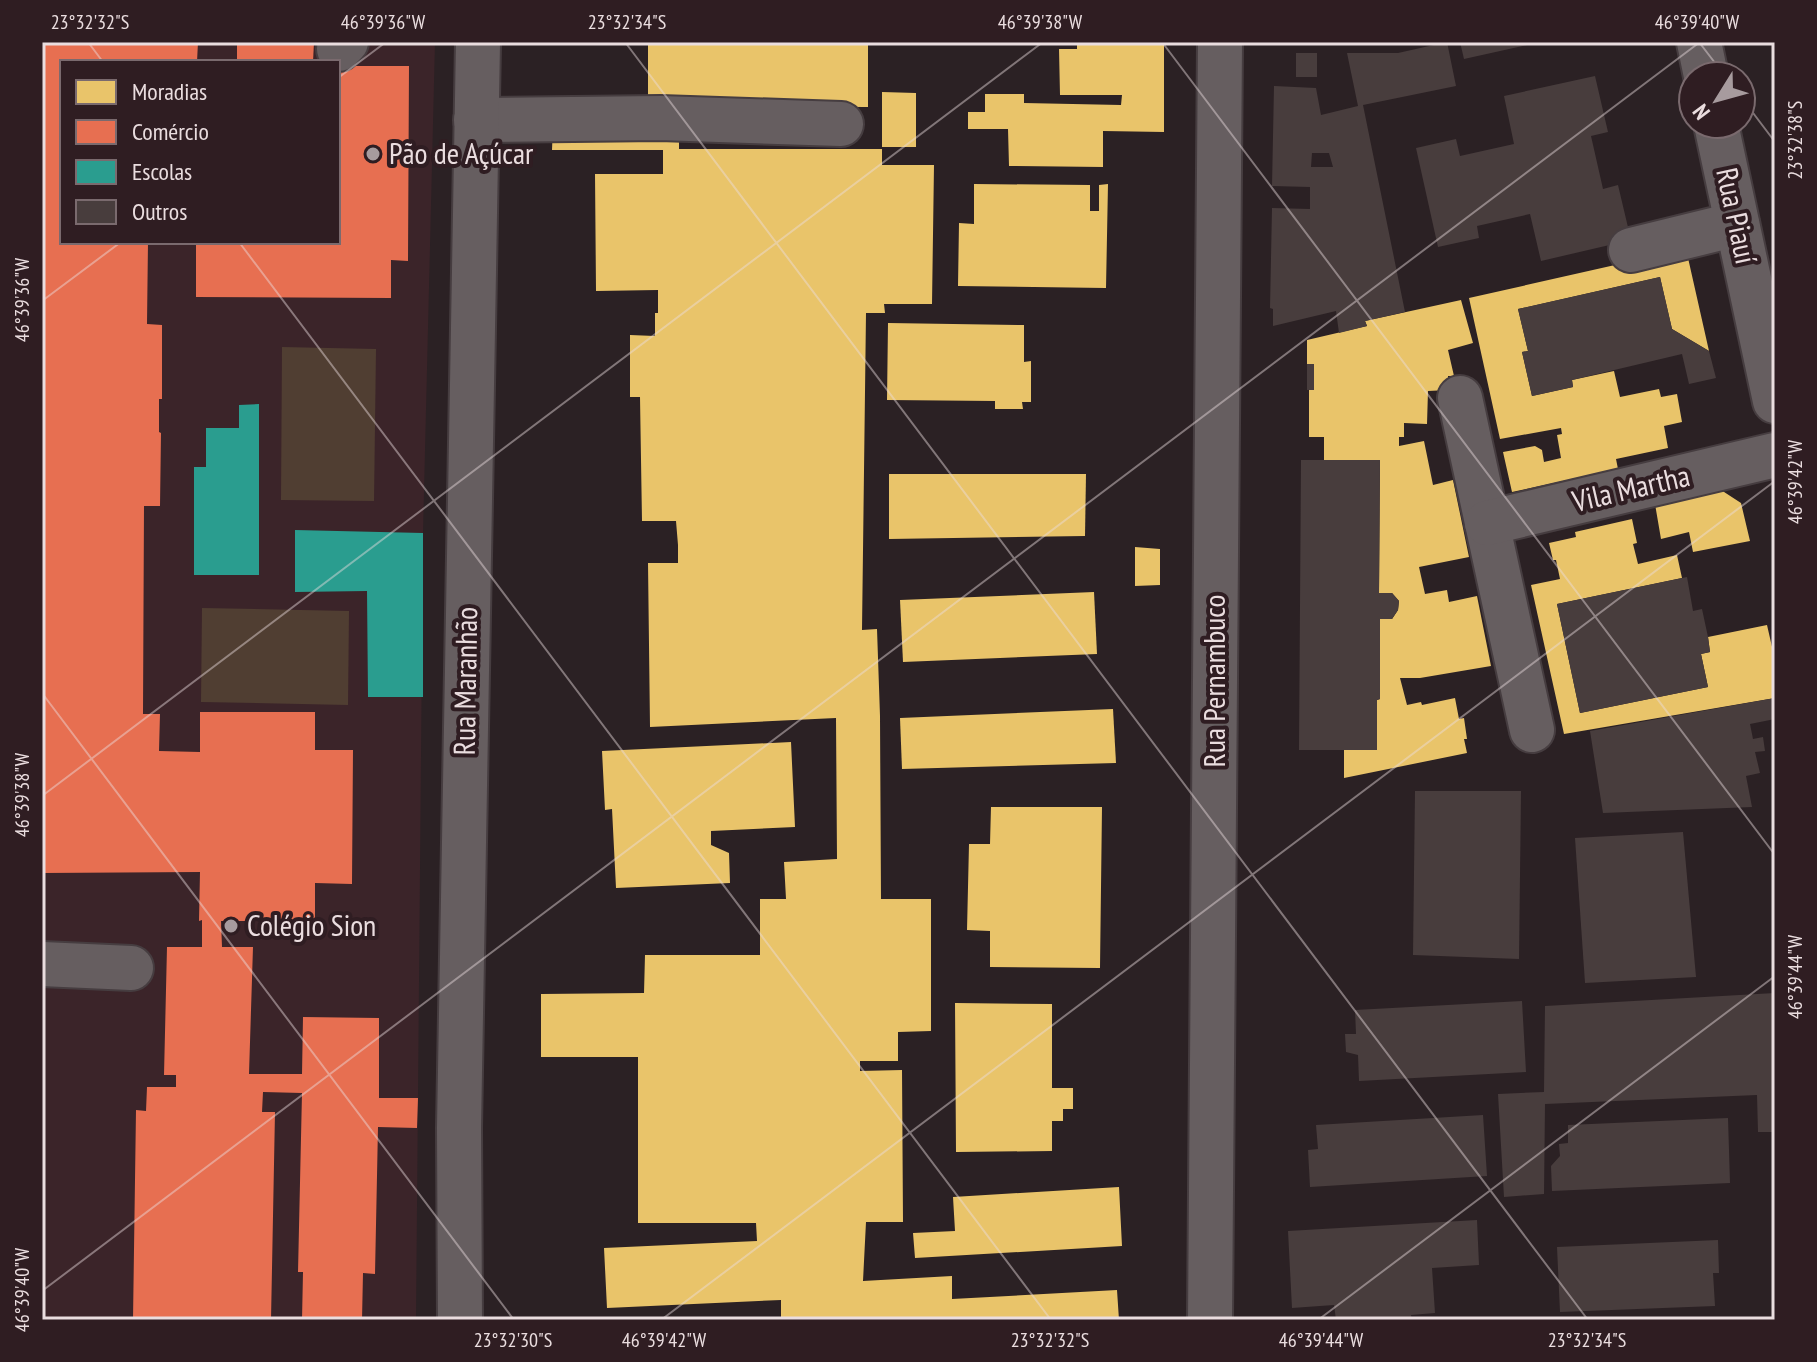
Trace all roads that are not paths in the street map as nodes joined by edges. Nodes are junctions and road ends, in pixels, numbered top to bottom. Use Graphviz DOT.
graph roads {
  1 [pos="478,42"];
  2 [pos="1220,42"];
  3 [pos="476,120"];
  4 [pos="841,124"];
  5 [pos="1719,140"];
  6 [pos="1737,224"];
  7 [pos="1631,250"];
  8 [pos="1773,380"];
  9 [pos="1460,398"];
  10 [pos="1775,455"];
  11 [pos="1487,523"];
  12 [pos="1532,730"];
  13 [pos="42,964"];
  14 [pos="131,968"];
  15 [pos="460,1320"];
  16 [pos="1210,1320"];
  1 -- 3 [label="street, Rua Maranhão"];
  2 -- 16 [label="street, Rua Pernambuco"];
  3 -- 4 [label="street"];
  3 -- 15 [label="street, Rua Maranhão"];
  5 -- 6 [label="street, Rua Piauí"];
  6 -- 7 [label="street"];
  6 -- 8 [label="street, Rua Piauí"];
  9 -- 11 [label="street"];
  10 -- 11 [label="street, Vila Martha"];
  11 -- 12 [label="street"];
  13 -- 14 [label="street"];
}
